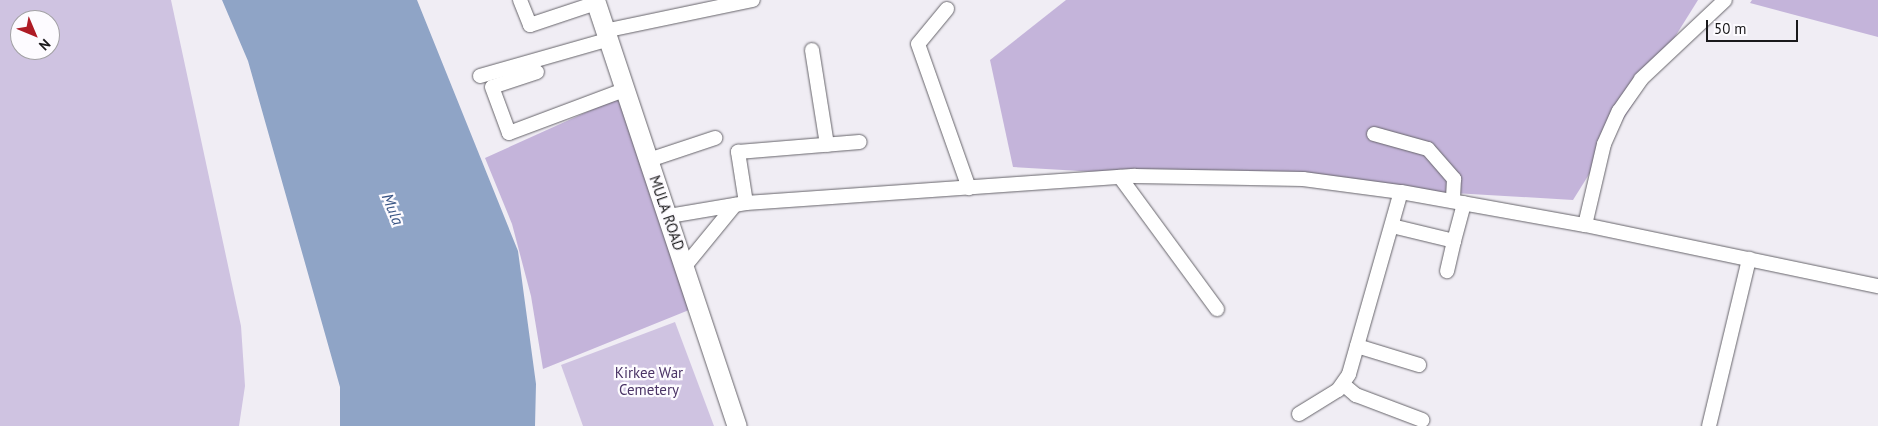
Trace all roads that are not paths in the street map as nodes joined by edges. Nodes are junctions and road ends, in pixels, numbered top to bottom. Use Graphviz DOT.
graph roads {
  1 [pos="520,0"];
  2 [pos="753,0"];
  3 [pos="1725,0"];
  4 [pos="595,2"];
  5 [pos="946,10"];
  6 [pos="605,35"];
  7 [pos="812,50"];
  8 [pos="537,72"];
  9 [pos="480,76"];
  10 [pos="624,90"];
  11 [pos="1374,134"];
  12 [pos="715,138"];
  13 [pos="860,142"];
  14 [pos="827,145"];
  15 [pos="649,160"];
  16 [pos="1120,177"];
  17 [pos="969,188"];
  18 [pos="1401,192"];
  19 [pos="1458,202"];
  20 [pos="741,204"];
  21 [pos="669,216"];
  22 [pos="1392,226"];
  23 [pos="1585,226"];
  24 [pos="1454,241"];
  25 [pos="1749,259"];
  26 [pos="685,266"];
  27 [pos="1447,271"];
  28 [pos="1878,286"];
  29 [pos="1217,309"];
  30 [pos="1357,346"];
  31 [pos="1419,365"];
  32 [pos="1344,385"];
  33 [pos="1299,414"];
  34 [pos="1422,420"];
  35 [pos="737,426"];
  36 [pos="1709,426"];
  1 -- 4 [label="street"];
  2 -- 6 [label="street"];
  3 -- 23 [label="street"];
  4 -- 6 [label="main road, MULA ROAD"];
  5 -- 17 [label="street"];
  6 -- 9 [label="street"];
  6 -- 10 [label="main road, MULA ROAD"];
  7 -- 14 [label="street"];
  8 -- 10 [label="street"];
  10 -- 15 [label="main road, MULA ROAD"];
  11 -- 19 [label="street"];
  12 -- 15 [label="street"];
  13 -- 14 [label="street"];
  14 -- 20 [label="street"];
  15 -- 21 [label="main road, MULA ROAD"];
  16 -- 17 [label="street"];
  16 -- 18 [label="street"];
  16 -- 29 [label="street"];
  17 -- 20 [label="street"];
  18 -- 19 [label="street"];
  18 -- 22 [label="street"];
  19 -- 23 [label="street"];
  19 -- 24 [label="street"];
  20 -- 21 [label="street"];
  20 -- 26 [label="street"];
  21 -- 26 [label="main road, MULA ROAD"];
  22 -- 24 [label="street"];
  22 -- 30 [label="street"];
  23 -- 25 [label="street"];
  24 -- 27 [label="street"];
  25 -- 28 [label="street"];
  25 -- 36 [label="street"];
  26 -- 35 [label="main road, MULA ROAD"];
  30 -- 31 [label="street"];
  30 -- 32 [label="street"];
  32 -- 33 [label="street"];
  32 -- 34 [label="street"];
}
